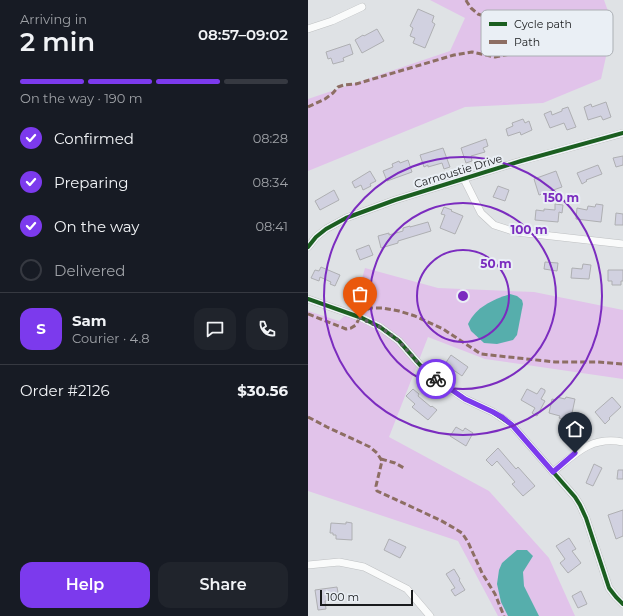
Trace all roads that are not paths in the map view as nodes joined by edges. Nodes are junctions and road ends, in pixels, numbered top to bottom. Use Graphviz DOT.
graph roads {
  1 [pos="362,7"];
  2 [pos="308,29"];
  3 [pos="623,133"];
  4 [pos="464,179"];
  5 [pos="623,244"];
  6 [pos="308,247"];
  7 [pos="308,299"];
  8 [pos="623,442"];
  9 [pos="553,472"];
  10 [pos="308,565"];
  11 [pos="623,604"];
  12 [pos="430,616"];
  1 -- 2 [label="street"];
  3 -- 4 [label="street, Carnoustie Drive"];
  4 -- 5 [label="street"];
  4 -- 6 [label="street, Carnoustie Drive"];
  7 -- 9 [label="street"];
  8 -- 9 [label="street"];
  9 -- 11 [label="street"];
  10 -- 12 [label="street"];
}
